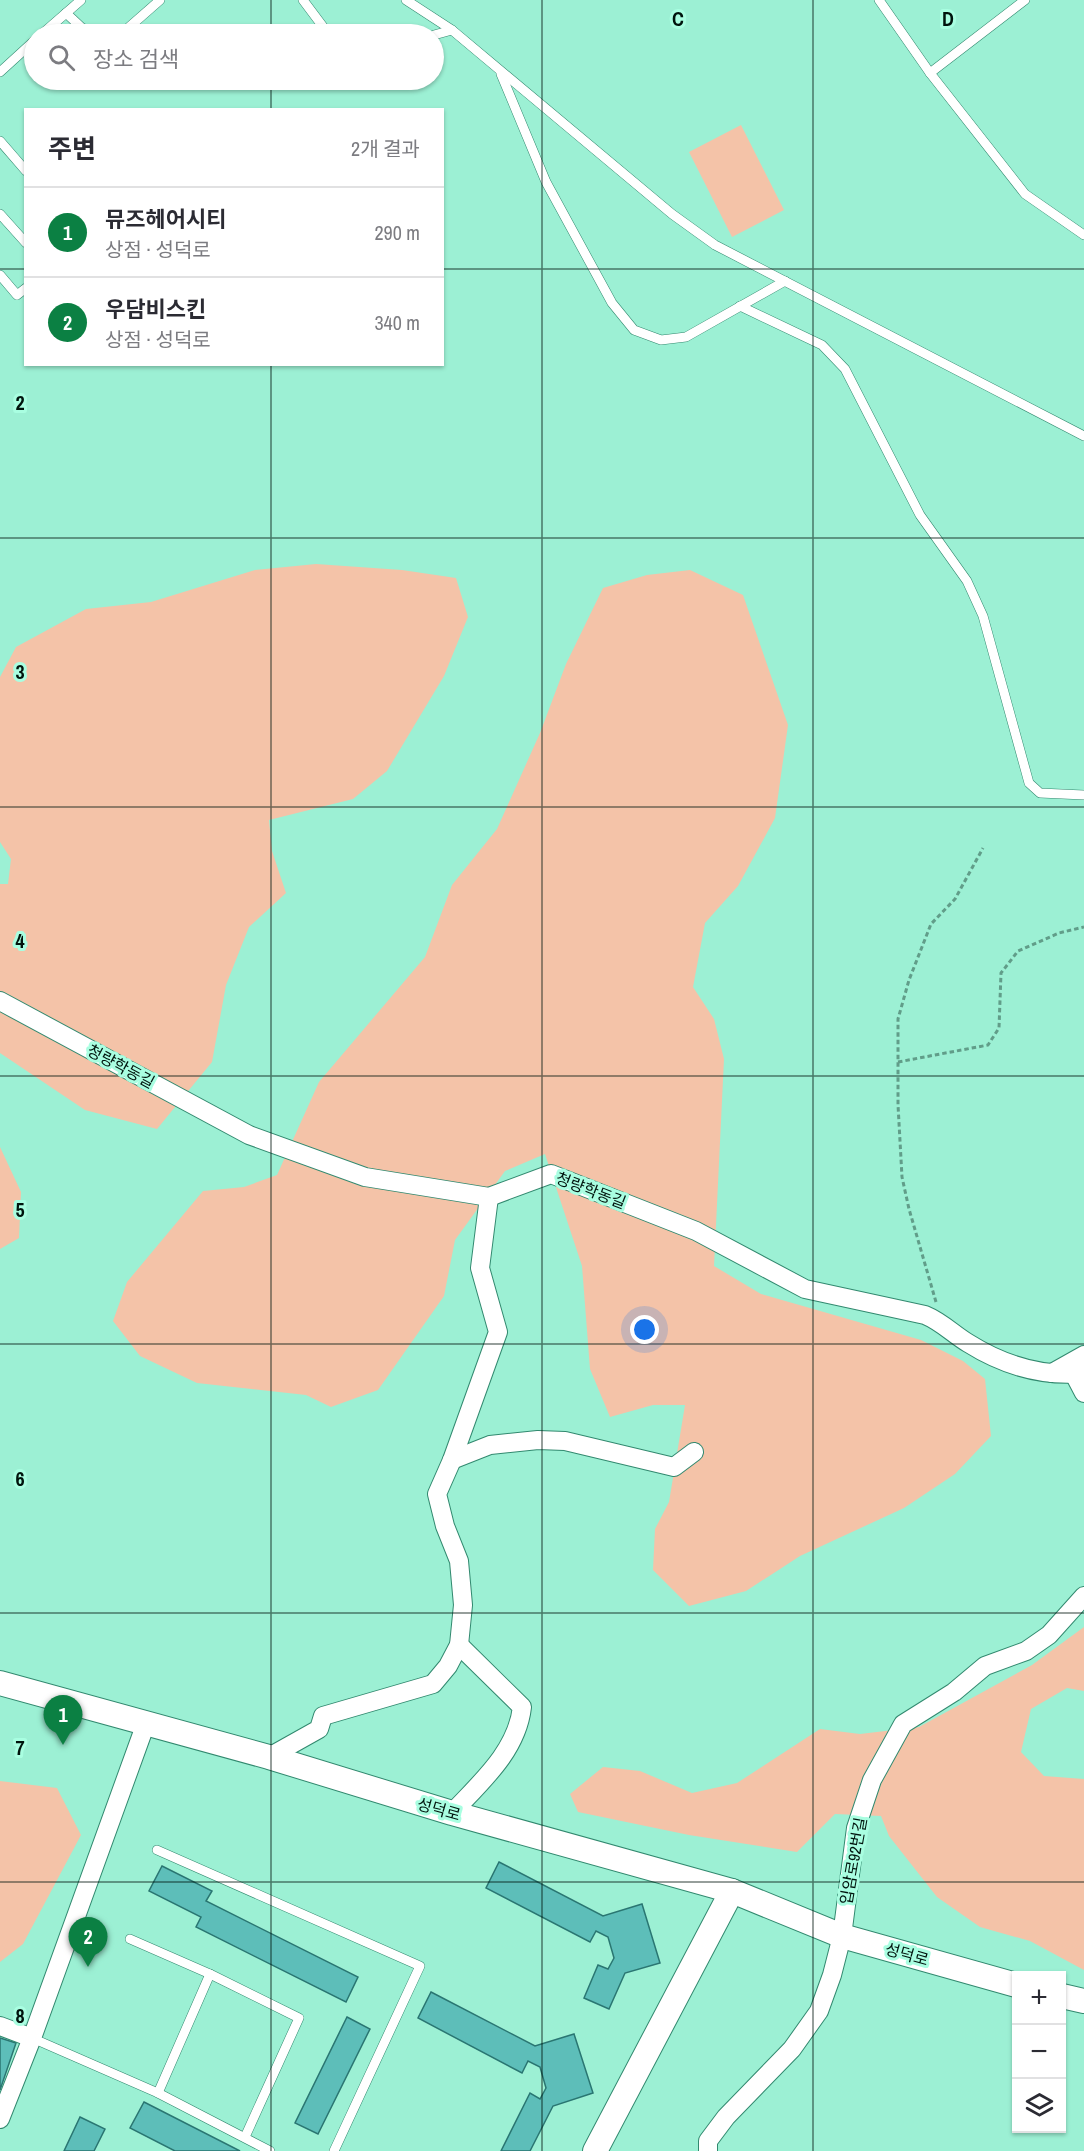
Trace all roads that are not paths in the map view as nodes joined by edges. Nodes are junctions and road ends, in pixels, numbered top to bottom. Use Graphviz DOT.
graph roads {
  1 [pos="81,0"];
  2 [pos="160,0"];
  3 [pos="303,0"];
  4 [pos="406,0"];
  5 [pos="879,0"];
  6 [pos="1025,0"];
  7 [pos="66,14"];
  8 [pos="54,24"];
  9 [pos="77,24"];
  10 [pos="133,24"];
  11 [pos="321,24"];
  12 [pos="443,24"];
  13 [pos="444,25"];
  14 [pos="452,30"];
  15 [pos="444,32"];
  16 [pos="24,50"];
  17 [pos="0,72"];
  18 [pos="501,72"];
  19 [pos="930,73"];
  20 [pos="0,141"];
  21 [pos="24,169"];
  22 [pos="0,214"];
  23 [pos="1084,235"];
  24 [pos="24,241"];
  25 [pos="0,275"];
  26 [pos="785,281"];
  27 [pos="24,290"];
  28 [pos="740,306"];
  29 [pos="1084,436"];
  30 [pos="1084,795"];
  31 [pos="0,1001"];
  32 [pos="489,1197"];
  33 [pos="1084,1355"];
  34 [pos="1052,1373"];
  35 [pos="1079,1374"];
  36 [pos="1084,1393"];
  37 [pos="694,1452"];
  38 [pos="452,1460"];
  39 [pos="1084,1596"];
  40 [pos="459,1645"];
  41 [pos="0,1683"];
  42 [pos="146,1723"];
  43 [pos="269,1757"];
  44 [pos="452,1813"];
  45 [pos="157,1850"];
  46 [pos="732,1891"];
  47 [pos="842,1936"];
  48 [pos="130,1939"];
  49 [pos="210,1974"];
  50 [pos="1012,1984"];
  51 [pos="1066,1997"];
  52 [pos="1084,2001"];
  53 [pos="0,2026"];
  54 [pos="32,2038"];
  55 [pos="158,2093"];
  56 [pos="0,2119"];
  57 [pos="245,2137"];
  58 [pos="270,2151"];
  59 [pos="334,2151"];
  60 [pos="595,2151"];
  61 [pos="708,2151"];
  1 -- 7 [label="lane"];
  2 -- 10 [label="lane"];
  3 -- 11 [label="lane"];
  4 -- 12 [label="lane"];
  5 -- 19 [label="lane"];
  6 -- 19 [label="lane"];
  7 -- 8 [label="lane"];
  7 -- 9 [label="lane"];
  13 -- 14 [label="lane"];
  14 -- 15 [label="lane"];
  14 -- 18 [label="lane"];
  16 -- 17 [label="lane"];
  18 -- 26 [label="lane"];
  18 -- 28 [label="lane"];
  19 -- 23 [label="lane"];
  20 -- 21 [label="lane"];
  22 -- 24 [label="lane"];
  25 -- 27 [label="lane"];
  26 -- 28 [label="lane"];
  26 -- 29 [label="lane"];
  28 -- 30 [label="lane"];
  31 -- 32 [label="street, 청량학동길"];
  32 -- 34 [label="street, 청량학동길"];
  32 -- 38 [label="street"];
  33 -- 34 [label="street"];
  34 -- 35 [label="street, 청량학동길"];
  35 -- 36 [label="street"];
  37 -- 38 [label="street"];
  38 -- 40 [label="street"];
  39 -- 47 [label="street, 입암로92번길"];
  40 -- 43 [label="street"];
  40 -- 44 [label="street"];
  41 -- 42 [label="street, 성덕로"];
  42 -- 43 [label="street, 성덕로"];
  42 -- 54 [label="street"];
  43 -- 44 [label="street, 성덕로"];
  44 -- 46 [label="street, 성덕로"];
  45 -- 59 [label="lane"];
  46 -- 47 [label="street, 성덕로"];
  46 -- 60 [label="street"];
  47 -- 50 [label="street, 성덕로"];
  47 -- 61 [label="street, 입암로92번길"];
  48 -- 49 [label="lane"];
  49 -- 55 [label="lane"];
  49 -- 57 [label="lane"];
  51 -- 52 [label="street"];
  53 -- 54 [label="street"];
  54 -- 55 [label="lane"];
  54 -- 56 [label="street"];
  55 -- 57 [label="lane"];
  57 -- 58 [label="lane"];
}
